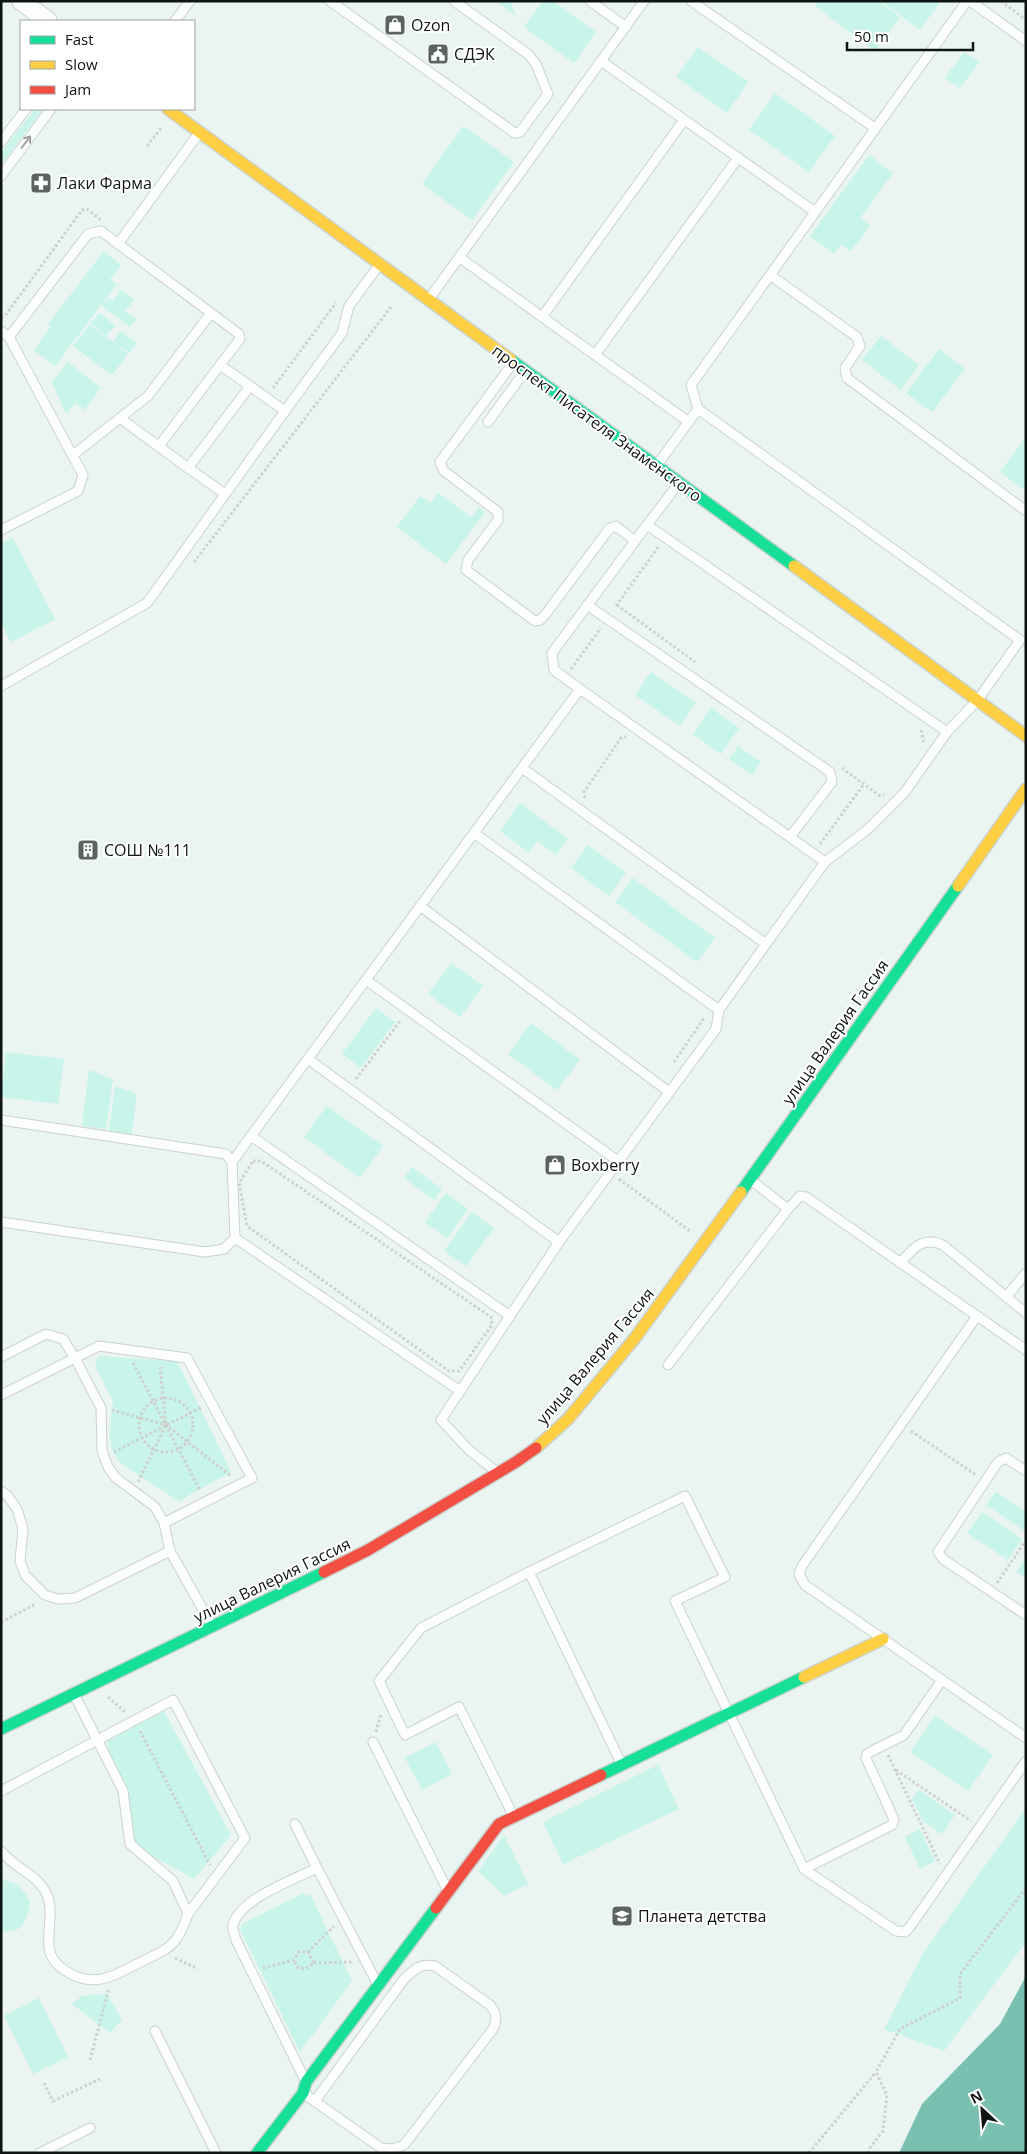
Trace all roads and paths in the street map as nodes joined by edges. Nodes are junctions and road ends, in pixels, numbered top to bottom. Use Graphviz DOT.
graph roads {
  1 [pos="21,1"];
  2 [pos="190,1"];
  3 [pos="330,1"];
  4 [pos="454,1"];
  5 [pos="590,1"];
  6 [pos="644,1"];
  7 [pos="691,1"];
  8 [pos="968,1"];
  9 [pos="1001,1"];
  10 [pos="47,20"];
  11 [pos="177,20"];
  12 [pos="1026,20"];
  13 [pos="626,27"];
  14 [pos="1026,42"];
  15 [pos="601,61"];
  16 [pos="25,110"];
  17 [pos="50,110"];
  18 [pos="169,110"];
  19 [pos="684,120"];
  20 [pos="875,128"];
  21 [pos="199,132"];
  22 [pos="1,142"];
  23 [pos="738,158"];
  24 [pos="1,176"];
  25 [pos="815,212"];
  26 [pos="118,244"];
  27 [pos="460,257"];
  28 [pos="380,264"];
  29 [pos="770,275"];
  30 [pos="429,300"];
  31 [pos="211,312"];
  32 [pos="542,317"];
  33 [pos="1,332"];
  34 [pos="9,337"];
  35 [pos="596,355"];
  36 [pos="514,362"];
  37 [pos="220,364"];
  38 [pos="526,371"];
  39 [pos="250,386"];
  40 [pos="698,409"];
  41 [pos="285,411"];
  42 [pos="120,418"];
  43 [pos="488,422"];
  44 [pos="689,422"];
  45 [pos="159,446"];
  46 [pos="73,455"];
  47 [pos="656,466"];
  48 [pos="188,468"];
  49 [pos="679,483"];
  50 [pos="225,494"];
  51 [pos="1026,511"];
  52 [pos="647,524"];
  53 [pos="1,530"];
  54 [pos="636,541"];
  55 [pos="587,605"];
  56 [pos="617,605"];
  57 [pos="1023,636"];
  58 [pos="696,663"];
  59 [pos="1,686"];
  60 [pos="580,689"];
  61 [pos="977,701"];
  62 [pos="915,726"];
  63 [pos="947,732"];
  64 [pos="627,736"];
  65 [pos="1026,736"];
  66 [pos="919,750"];
  67 [pos="840,766"];
  68 [pos="522,768"];
  69 [pos="864,784"];
  70 [pos="1026,789"];
  71 [pos="888,794"];
  72 [pos="586,799"];
  73 [pos="474,833"];
  74 [pos="790,837"];
  75 [pos="813,853"];
  76 [pos="824,862"];
  77 [pos="420,906"];
  78 [pos="766,944"];
  79 [pos="366,980"];
  80 [pos="719,1010"];
  81 [pos="705,1017"];
  82 [pos="402,1018"];
  83 [pos="308,1059"];
  84 [pos="669,1070"];
  85 [pos="356,1079"];
  86 [pos="669,1092"];
  87 [pos="1,1120"];
  88 [pos="251,1136"];
  89 [pos="618,1161"];
  90 [pos="232,1162"];
  91 [pos="750,1180"];
  92 [pos="788,1209"];
  93 [pos="1,1222"];
  94 [pos="246,1226"];
  95 [pos="235,1238"];
  96 [pos="559,1242"];
  97 [pos="900,1263"];
  98 [pos="1026,1273"];
  99 [pos="1006,1297"];
  100 [pos="1026,1313"];
  101 [pos="510,1316"];
  102 [pos="977,1316"];
  103 [pos="126,1350"];
  104 [pos="1026,1350"];
  105 [pos="159,1354"];
  106 [pos="1,1357"];
  107 [pos="75,1358"];
  108 [pos="668,1365"];
  109 [pos="460,1391"];
  110 [pos="1,1395"];
  111 [pos="163,1398"];
  112 [pos="153,1401"];
  113 [pos="211,1402"];
  114 [pos="101,1408"];
  115 [pos="191,1412"];
  116 [pos="140,1418"];
  117 [pos="901,1424"];
  118 [pos="166,1425"];
  119 [pos="143,1437"];
  120 [pos="188,1442"];
  121 [pos="154,1449"];
  122 [pos="178,1449"];
  123 [pos="104,1457"];
  124 [pos="1026,1471"];
  125 [pos="498,1473"];
  126 [pos="985,1481"];
  127 [pos="241,1483"];
  128 [pos="1,1491"];
  129 [pos="134,1491"];
  130 [pos="206,1502"];
  131 [pos="164,1523"];
  132 [pos="1026,1540"];
  133 [pos="170,1551"];
  134 [pos="528,1572"];
  135 [pos="991,1591"];
  136 [pos="50,1597"];
  137 [pos="1026,1615"];
  138 [pos="1,1622"];
  139 [pos="212,1627"];
  140 [pos="883,1639"];
  141 [pos="942,1680"];
  142 [pos="74,1694"];
  143 [pos="108,1696"];
  144 [pos="729,1714"];
  145 [pos="135,1721"];
  146 [pos="1,1729"];
  147 [pos="1026,1738"];
  148 [pos="97,1742"];
  149 [pos="373,1742"];
  150 [pos="883,1745"];
  151 [pos="1026,1761"];
  152 [pos="622,1765"];
  153 [pos="894,1769"];
  154 [pos="1,1791"];
  155 [pos="514,1817"];
  156 [pos="295,1824"];
  157 [pos="980,1827"];
  158 [pos="1,1852"];
  159 [pos="317,1868"];
  160 [pos="804,1869"];
  161 [pos="946,1875"];
  162 [pos="216,1876"];
  163 [pos="1026,1888"];
  164 [pos="449,1892"];
  165 [pos="188,1914"];
  166 [pos="343,1917"];
  167 [pos="161,1951"];
  168 [pos="308,1952"];
  169 [pos="294,1960"];
  170 [pos="366,1961"];
  171 [pos="314,1963"];
  172 [pos="196,1968"];
  173 [pos="250,1969"];
  174 [pos="112,1975"];
  175 [pos="378,1986"];
  176 [pos="155,2031"];
  177 [pos="90,2060"];
  178 [pos="876,2072"];
  179 [pos="100,2079"];
  180 [pos="44,2083"];
  181 [pos="304,2087"];
  182 [pos="315,2101"];
  183 [pos="90,2128"];
  184 [pos="868,2151"];
  185 [pos="40,2153"];
  186 [pos="216,2153"];
  187 [pos="258,2153"];
  188 [pos="809,2153"];
  1 -- 10 [label="street"];
  2 -- 11 [label="lane"];
  3 -- 4 [label="lane"];
  5 -- 13 [label="lane"];
  6 -- 13 [label="lane"];
  7 -- 20 [label="lane"];
  8 -- 14 [label="lane"];
  8 -- 20 [label="lane"];
  9 -- 12 [label="path"];
  13 -- 15 [label="lane"];
  15 -- 19 [label="lane"];
  15 -- 27 [label="lane"];
  16 -- 22 [label="lane"];
  24 -- 17 [label="lane, one-way"];
  18 -- 21 [label="street, проспект Писателя Знаменского"];
  19 -- 23 [label="lane"];
  19 -- 32 [label="lane"];
  20 -- 25 [label="lane"];
  21 -- 26 [label="lane"];
  21 -- 28 [label="street, проспект Писателя Знаменского"];
  23 -- 25 [label="lane"];
  23 -- 35 [label="lane"];
  25 -- 29 [label="lane"];
  26 -- 31 [label="lane"];
  26 -- 34 [label="lane"];
  27 -- 30 [label="lane"];
  27 -- 32 [label="lane"];
  28 -- 30 [label="street, проспект Писателя Знаменского"];
  28 -- 41 [label="lane"];
  29 -- 40 [label="lane"];
  29 -- 51 [label="lane"];
  30 -- 36 [label="street, проспект Писателя Знаменского"];
  31 -- 37 [label="lane"];
  31 -- 42 [label="lane"];
  32 -- 35 [label="lane"];
  33 -- 34 [label="lane"];
  34 -- 46 [label="lane"];
  35 -- 44 [label="lane"];
  36 -- 38 [label="street, проспект Писателя Знаменского"];
  36 -- 54 [label="lane"];
  37 -- 39 [label="lane"];
  37 -- 45 [label="lane"];
  38 -- 43 [label="lane"];
  38 -- 47 [label="street, проспект Писателя Знаменского"];
  39 -- 41 [label="lane"];
  39 -- 48 [label="lane"];
  40 -- 44 [label="lane"];
  40 -- 57 [label="lane"];
  41 -- 50 [label="lane"];
  42 -- 45 [label="lane"];
  42 -- 46 [label="lane"];
  44 -- 47 [label="lane"];
  45 -- 48 [label="lane"];
  46 -- 53 [label="lane"];
  47 -- 49 [label="street, проспект Писателя Знаменского"];
  48 -- 50 [label="lane"];
  49 -- 52 [label="lane"];
  49 -- 61 [label="street, проспект Писателя Знаменского"];
  50 -- 59 [label="lane"];
  52 -- 54 [label="lane"];
  52 -- 63 [label="lane"];
  54 -- 55 [label="lane"];
  55 -- 60 [label="lane"];
  55 -- 74 [label="lane"];
  56 -- 58 [label="path"];
  57 -- 61 [label="lane"];
  60 -- 68 [label="lane"];
  60 -- 74 [label="lane"];
  61 -- 63 [label="lane"];
  61 -- 65 [label="street, проспект Писателя Знаменского"];
  62 -- 66 [label="path"];
  63 -- 76 [label="lane"];
  64 -- 72 [label="path"];
  67 -- 69 [label="path"];
  68 -- 73 [label="lane"];
  68 -- 78 [label="lane"];
  69 -- 71 [label="path"];
  69 -- 75 [label="path"];
  70 -- 91 [label="street, улица Валерия Гассия"];
  73 -- 77 [label="lane"];
  73 -- 80 [label="lane"];
  74 -- 75 [label="lane"];
  75 -- 76 [label="lane"];
  76 -- 78 [label="lane"];
  77 -- 79 [label="lane"];
  77 -- 86 [label="lane"];
  78 -- 80 [label="lane"];
  79 -- 83 [label="lane"];
  79 -- 89 [label="lane"];
  80 -- 86 [label="lane"];
  81 -- 84 [label="path"];
  82 -- 85 [label="path"];
  83 -- 88 [label="lane"];
  83 -- 96 [label="lane"];
  86 -- 89 [label="lane"];
  87 -- 90 [label="lane"];
  88 -- 90 [label="lane"];
  88 -- 101 [label="lane"];
  89 -- 96 [label="lane"];
  90 -- 95 [label="lane"];
  91 -- 92 [label="lane"];
  91 -- 125 [label="street, улица Валерия Гассия"];
  92 -- 97 [label="lane"];
  92 -- 108 [label="lane"];
  93 -- 95 [label="lane"];
  94 -- 94 [label="path"];
  95 -- 109 [label="lane"];
  96 -- 101 [label="lane"];
  97 -- 99 [label="lane"];
  97 -- 102 [label="lane"];
  98 -- 99 [label="lane"];
  99 -- 100 [label="lane"];
  101 -- 109 [label="lane"];
  102 -- 104 [label="lane"];
  102 -- 117 [label="lane"];
  103 -- 105 [label="lane"];
  103 -- 107 [label="lane"];
  103 -- 112 [label="path"];
  105 -- 111 [label="path"];
  105 -- 113 [label="lane"];
  106 -- 107 [label="lane"];
  107 -- 110 [label="lane"];
  107 -- 114 [label="lane"];
  109 -- 125 [label="lane"];
  111 -- 112 [label="path"];
  111 -- 115 [label="path"];
  111 -- 118 [label="path"];
  112 -- 116 [label="path"];
  112 -- 118 [label="path"];
  113 -- 115 [label="path"];
  113 -- 127 [label="lane"];
  114 -- 116 [label="path"];
  114 -- 123 [label="lane"];
  115 -- 118 [label="path"];
  115 -- 120 [label="path"];
  116 -- 118 [label="path"];
  116 -- 119 [label="path"];
  117 -- 126 [label="path"];
  117 -- 140 [label="lane"];
  118 -- 119 [label="path"];
  118 -- 120 [label="path"];
  118 -- 121 [label="path"];
  118 -- 122 [label="path"];
  119 -- 121 [label="path"];
  119 -- 123 [label="path"];
  120 -- 122 [label="path"];
  120 -- 127 [label="path"];
  121 -- 122 [label="path"];
  121 -- 129 [label="path"];
  122 -- 130 [label="path"];
  123 -- 129 [label="lane"];
  124 -- 126 [label="lane"];
  125 -- 139 [label="street, улица Валерия Гассия"];
  126 -- 135 [label="lane"];
  127 -- 130 [label="lane"];
  128 -- 136 [label="lane"];
  129 -- 131 [label="lane"];
  130 -- 131 [label="lane"];
  131 -- 133 [label="lane"];
  132 -- 135 [label="path"];
  133 -- 136 [label="lane"];
  133 -- 139 [label="lane"];
  134 -- 144 [label="lane"];
  134 -- 152 [label="lane"];
  134 -- 155 [label="lane"];
  135 -- 137 [label="lane"];
  136 -- 138 [label="path"];
  139 -- 142 [label="street, улица Валерия Гассия"];
  140 -- 141 [label="lane"];
  140 -- 144 [label="street"];
  141 -- 147 [label="lane"];
  141 -- 150 [label="lane"];
  142 -- 146 [label="street, улица Валерия Гассия"];
  142 -- 148 [label="lane"];
  143 -- 145 [label="path"];
  144 -- 152 [label="street"];
  144 -- 160 [label="lane"];
  145 -- 148 [label="lane"];
  145 -- 162 [label="path"];
  145 -- 162 [label="lane"];
  148 -- 154 [label="lane"];
  148 -- 165 [label="lane"];
  149 -- 164 [label="lane"];
  150 -- 153 [label="path"];
  150 -- 160 [label="lane"];
  151 -- 157 [label="lane"];
  152 -- 155 [label="street"];
  153 -- 157 [label="path"];
  153 -- 161 [label="path"];
  155 -- 164 [label="street"];
  156 -- 159 [label="lane"];
  157 -- 161 [label="lane"];
  158 -- 174 [label="lane"];
  159 -- 166 [label="lane"];
  159 -- 173 [label="lane"];
  160 -- 161 [label="lane"];
  162 -- 165 [label="lane"];
  163 -- 178 [label="path"];
  164 -- 175 [label="street"];
  165 -- 167 [label="lane"];
  166 -- 168 [label="path"];
  166 -- 170 [label="lane"];
  167 -- 172 [label="path"];
  167 -- 174 [label="lane"];
  168 -- 169 [label="path"];
  168 -- 171 [label="path"];
  169 -- 171 [label="path"];
  169 -- 173 [label="path"];
  170 -- 171 [label="path"];
  170 -- 175 [label="lane"];
  173 -- 181 [label="lane"];
  174 -- 177 [label="path"];
  175 -- 181 [label="street"];
  176 -- 186 [label="lane"];
  178 -- 184 [label="path"];
  178 -- 188 [label="path"];
  179 -- 180 [label="path"];
  181 -- 182 [label="lane"];
  181 -- 187 [label="street"];
  182 -- 182 [label="lane"];
  183 -- 185 [label="lane"];
}
